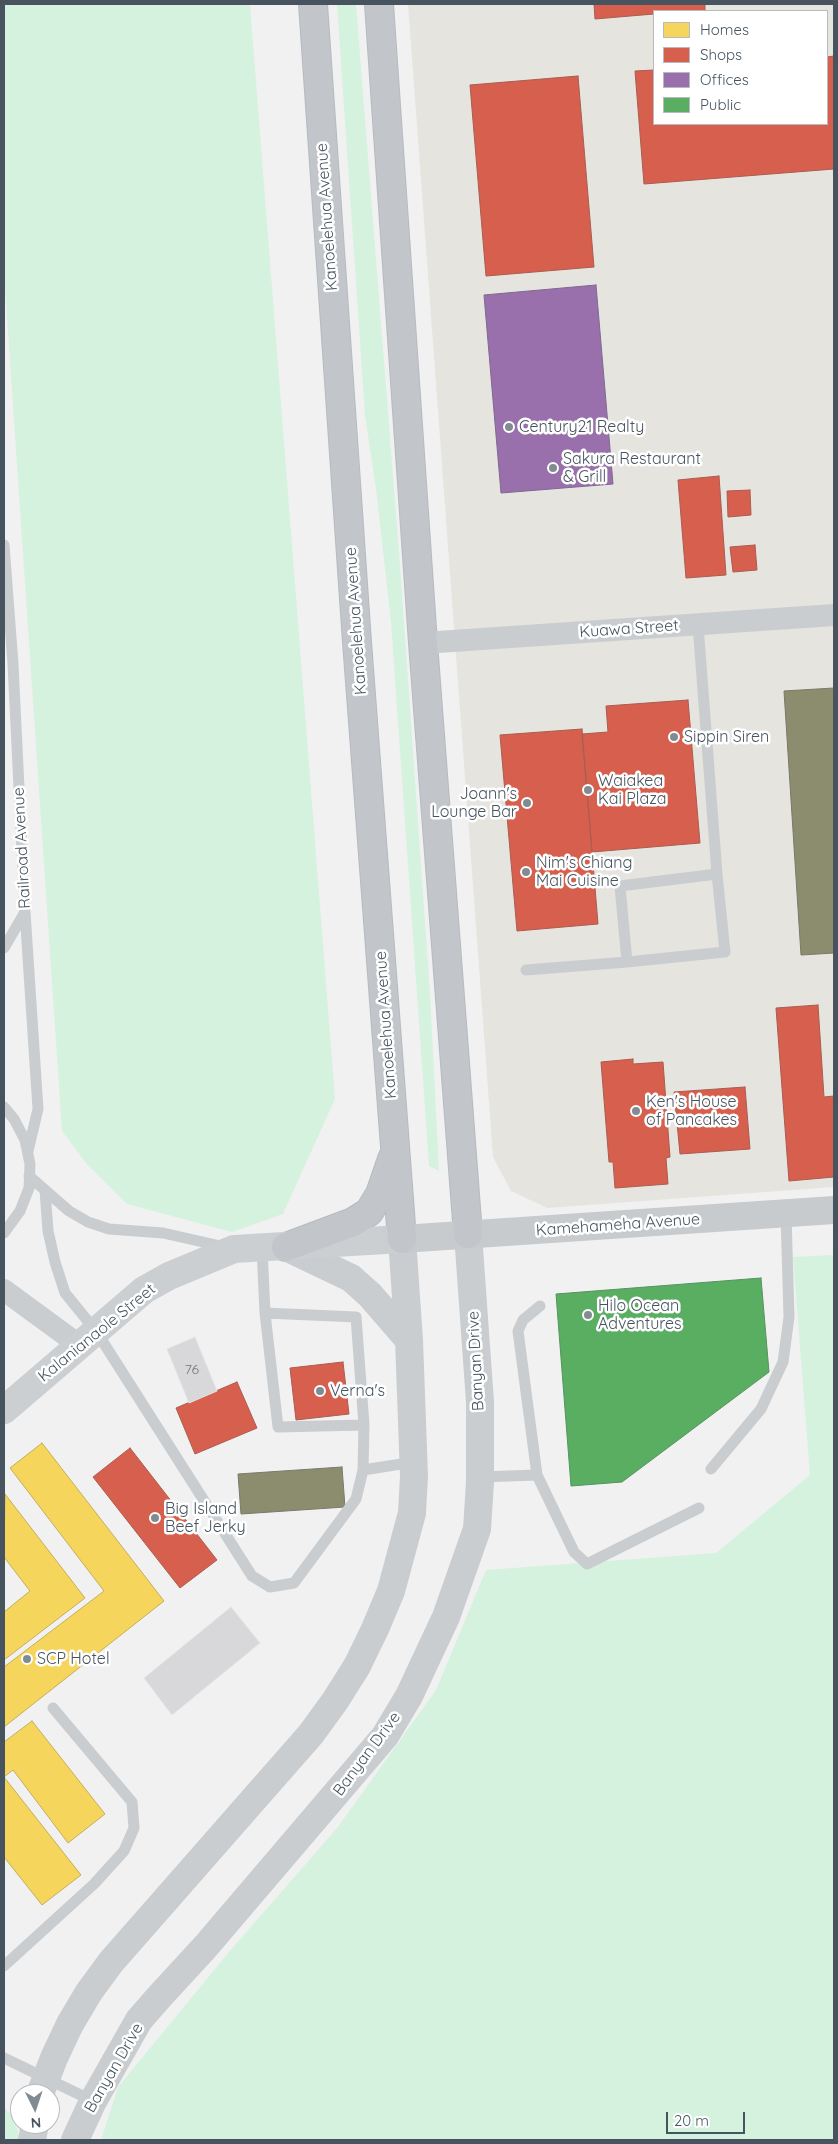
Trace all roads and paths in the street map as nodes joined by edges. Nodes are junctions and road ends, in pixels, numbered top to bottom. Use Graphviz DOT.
graph roads {
  1 [pos="313,4"];
  2 [pos="379,4"];
  3 [pos="4,545"];
  4 [pos="834,616"];
  5 [pos="698,625"];
  6 [pos="423,643"];
  7 [pos="717,874"];
  8 [pos="25,912"];
  9 [pos="4,948"];
  10 [pos="627,962"];
  11 [pos="526,970"];
  12 [pos="4,1107"];
  13 [pos="395,1145"];
  14 [pos="28,1151"];
  15 [pos="29,1176"];
  16 [pos="45,1190"];
  17 [pos="834,1210"];
  18 [pos="786,1214"];
  19 [pos="4,1233"];
  20 [pos="468,1234"];
  21 [pos="402,1239"];
  22 [pos="274,1248"];
  23 [pos="234,1249"];
  24 [pos="4,1290"];
  25 [pos="540,1306"];
  26 [pos="265,1313"];
  27 [pos="87,1338"];
  28 [pos="409,1340"];
  29 [pos="4,1410"];
  30 [pos="364,1425"];
  31 [pos="414,1462"];
  32 [pos="711,1469"];
  33 [pos="363,1470"];
  34 [pos="537,1475"];
  35 [pos="480,1477"];
  36 [pos="698,1508"];
  37 [pos="53,1708"];
  38 [pos="4,1966"];
  39 [pos="4,2058"];
  40 [pos="39,2084"];
  41 [pos="44,2084"];
  42 [pos="60,2092"];
  43 [pos="93,2101"];
  44 [pos="75,2140"];
  1 -- 13 [label="highway, Kanoelehua Avenue"];
  2 -- 6 [label="highway"];
  3 -- 8 [label="lane, Railroad Avenue"];
  4 -- 5 [label="street, Kuawa Street"];
  5 -- 6 [label="street, Kuawa Street"];
  5 -- 7 [label="lane"];
  6 -- 20 [label="highway"];
  7 -- 10 [label="lane"];
  7 -- 10 [label="lane"];
  8 -- 9 [label="lane"];
  8 -- 14 [label="lane, Railroad Avenue"];
  10 -- 11 [label="lane"];
  12 -- 14 [label="lane"];
  13 -- 21 [label="highway, Kanoelehua Avenue"];
  13 -- 22 [label="highway"];
  14 -- 15 [label="lane"];
  15 -- 16 [label="lane"];
  15 -- 19 [label="lane"];
  16 -- 23 [label="lane"];
  16 -- 27 [label="lane"];
  17 -- 18 [label="main road, Kamehameha Avenue"];
  18 -- 20 [label="main road, Kamehameha Avenue"];
  18 -- 32 [label="lane"];
  20 -- 21 [label="main road, Kamehameha Avenue"];
  20 -- 35 [label="street, Banyan Drive"];
  21 -- 22 [label="main road, Kalanianaole Street"];
  21 -- 28 [label="street"];
  22 -- 23 [label="main road, Kalanianaole Street"];
  22 -- 26 [label="lane"];
  22 -- 28 [label="street"];
  23 -- 27 [label="main road, Kalanianaole Street"];
  24 -- 27 [label="street"];
  25 -- 34 [label="lane"];
  26 -- 30 [label="lane"];
  26 -- 30 [label="lane"];
  27 -- 29 [label="main road, Kalanianaole Street"];
  27 -- 33 [label="lane"];
  28 -- 31 [label="street"];
  30 -- 33 [label="lane"];
  31 -- 33 [label="lane"];
  31 -- 41 [label="street"];
  34 -- 35 [label="lane"];
  34 -- 36 [label="lane"];
  35 -- 43 [label="street, Banyan Drive"];
  37 -- 38 [label="lane"];
  39 -- 40 [label="lane"];
  42 -- 43 [label="lane"];
  43 -- 44 [label="street, Banyan Drive"];
}
